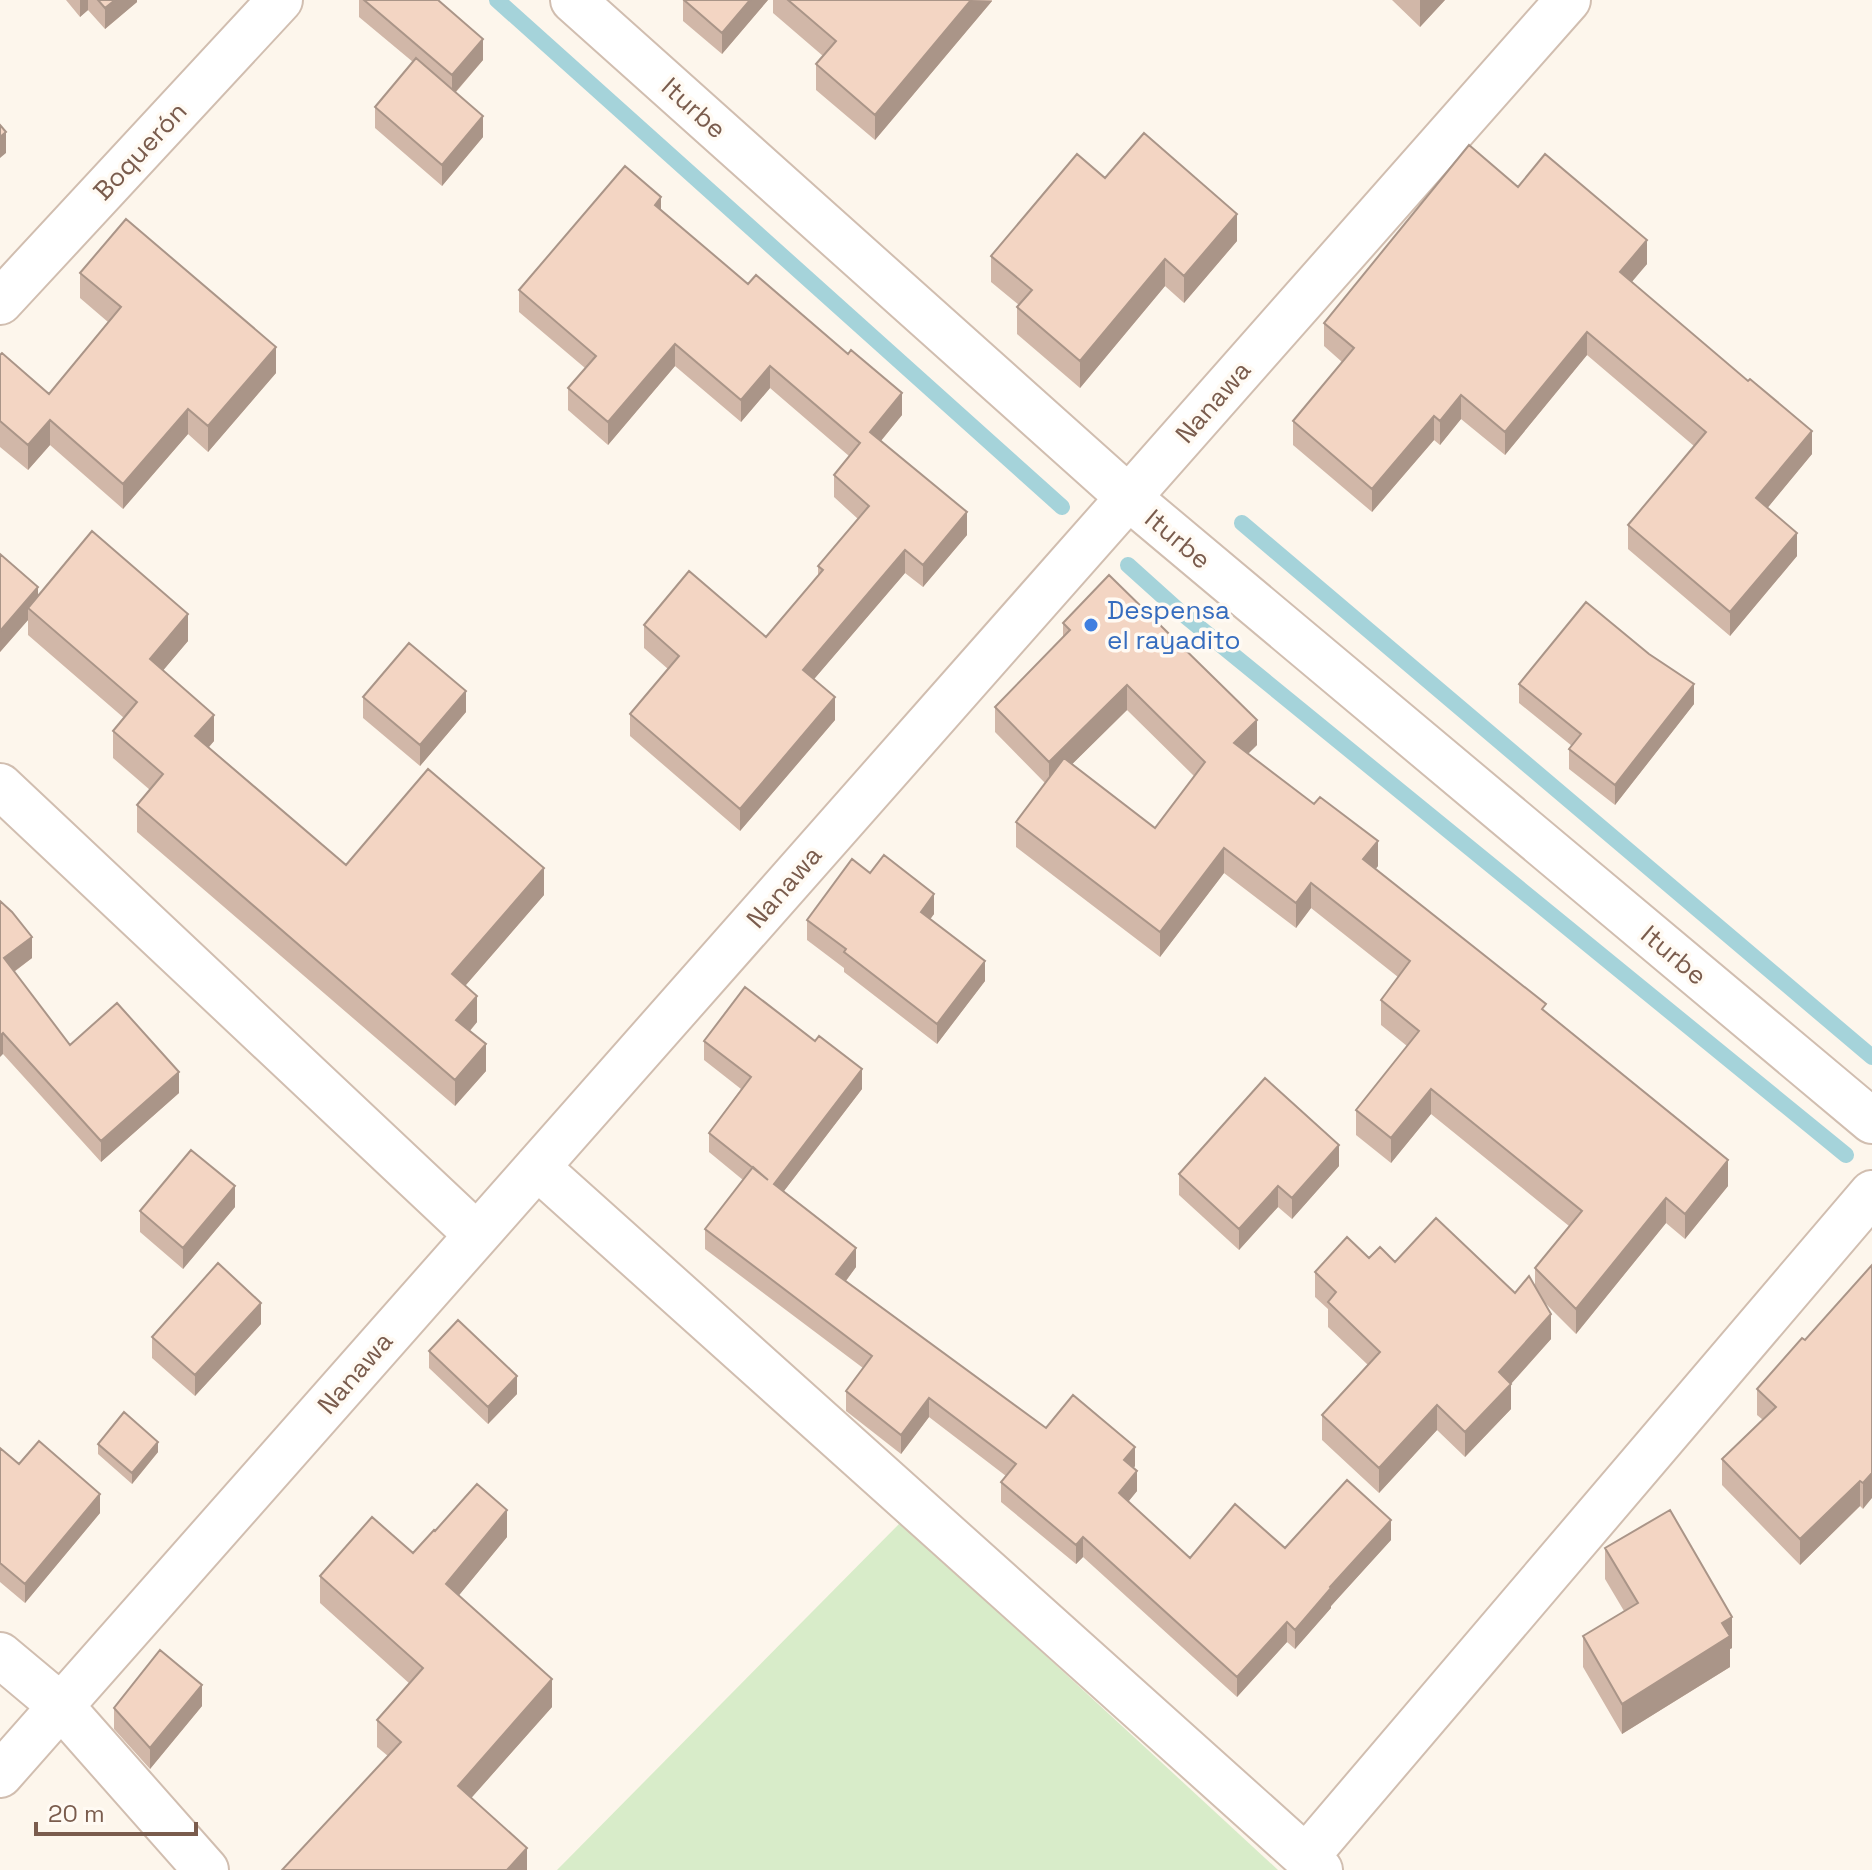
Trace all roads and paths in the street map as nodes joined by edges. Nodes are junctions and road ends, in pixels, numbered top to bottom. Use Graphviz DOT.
graph roads {
  1 [pos="280,0"];
  2 [pos="573,0"];
  3 [pos="1568,0"];
  4 [pos="0,302"];
  5 [pos="1129,498"];
  6 [pos="0,786"];
  7 [pos="1872,1121"];
  8 [pos="537,1167"];
  9 [pos="1872,1193"];
  10 [pos="477,1235"];
  11 [pos="0,1655"];
  12 [pos="61,1706"];
  13 [pos="0,1775"];
  14 [pos="1313,1864"];
  15 [pos="206,1870"];
  1 -- 4 [label="street, Boquerón"];
  2 -- 5 [label="street, Iturbe"];
  3 -- 5 [label="street, Nanawa"];
  5 -- 7 [label="street, Iturbe"];
  5 -- 8 [label="street, Nanawa"];
  6 -- 10 [label="street"];
  8 -- 10 [label="street, Nanawa"];
  8 -- 14 [label="street"];
  9 -- 14 [label="street"];
  10 -- 12 [label="street, Nanawa"];
  11 -- 12 [label="street"];
  12 -- 13 [label="street, Nanawa"];
  12 -- 15 [label="street"];
}
